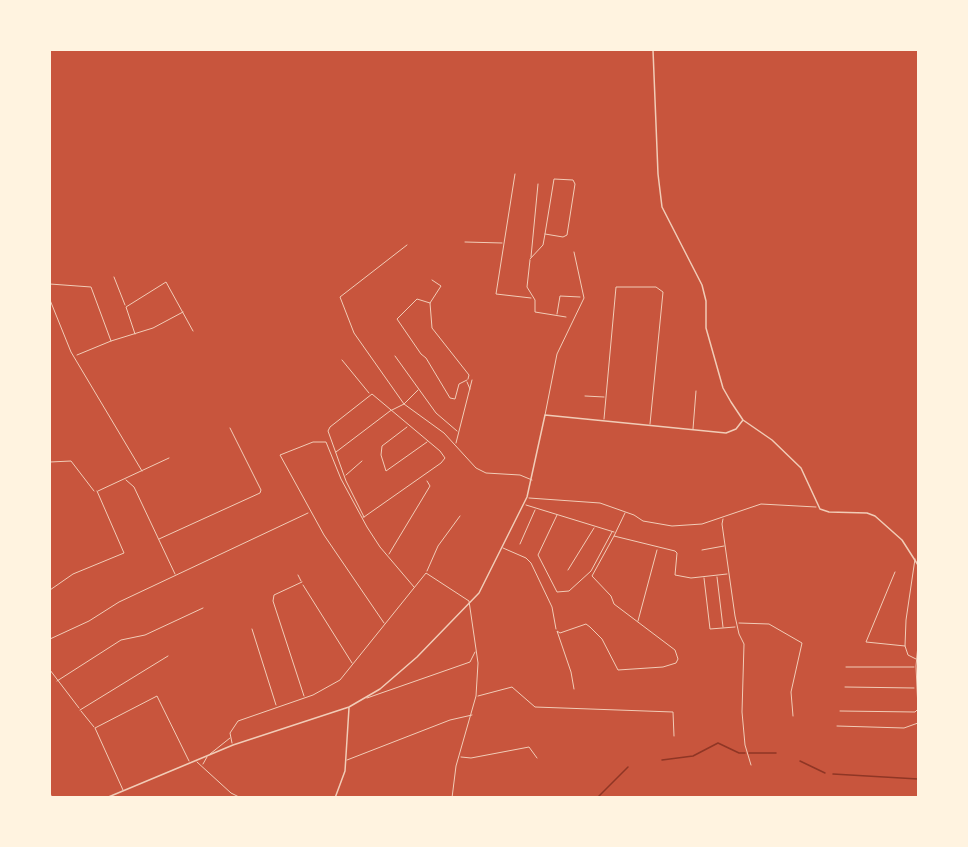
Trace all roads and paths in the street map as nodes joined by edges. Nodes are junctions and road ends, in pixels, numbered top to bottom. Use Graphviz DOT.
graph roads {
  1 [pos="653,50"];
  2 [pos="515,174"];
  3 [pos="538,184"];
  4 [pos="545,234"];
  5 [pos="465,242"];
  6 [pos="504,243"];
  7 [pos="407,245"];
  8 [pos="574,252"];
  9 [pos="530,259"];
  10 [pos="114,277"];
  11 [pos="432,280"];
  12 [pos="50,284"];
  13 [pos="532,297"];
  14 [pos="582,297"];
  15 [pos="50,300"];
  16 [pos="430,303"];
  17 [pos="126,307"];
  18 [pos="184,312"];
  19 [pos="556,315"];
  20 [pos="566,317"];
  21 [pos="193,331"];
  22 [pos="135,334"];
  23 [pos="111,340"];
  24 [pos="75,356"];
  25 [pos="395,356"];
  26 [pos="342,360"];
  27 [pos="466,380"];
  28 [pos="472,380"];
  29 [pos="470,389"];
  30 [pos="418,390"];
  31 [pos="696,391"];
  32 [pos="370,395"];
  33 [pos="585,396"];
  34 [pos="606,398"];
  35 [pos="404,404"];
  36 [pos="390,411"];
  37 [pos="545,416"];
  38 [pos="742,420"];
  39 [pos="604,421"];
  40 [pos="650,424"];
  41 [pos="408,425"];
  42 [pos="230,428"];
  43 [pos="693,429"];
  44 [pos="457,431"];
  45 [pos="427,440"];
  46 [pos="456,445"];
  47 [pos="336,452"];
  48 [pos="169,458"];
  49 [pos="362,461"];
  50 [pos="50,462"];
  51 [pos="142,471"];
  52 [pos="345,476"];
  53 [pos="124,479"];
  54 [pos="532,480"];
  55 [pos="427,481"];
  56 [pos="97,491"];
  57 [pos="527,497"];
  58 [pos="524,504"];
  59 [pos="818,506"];
  60 [pos="536,508"];
  61 [pos="310,512"];
  62 [pos="625,512"];
  63 [pos="557,515"];
  64 [pos="460,516"];
  65 [pos="364,517"];
  66 [pos="724,517"];
  67 [pos="362,518"];
  68 [pos="595,526"];
  69 [pos="612,532"];
  70 [pos="615,533"];
  71 [pos="614,536"];
  72 [pos="159,539"];
  73 [pos="520,544"];
  74 [pos="726,546"];
  75 [pos="503,548"];
  76 [pos="657,548"];
  77 [pos="702,550"];
  78 [pos="388,556"];
  79 [pos="915,559"];
  80 [pos="918,565"];
  81 [pos="567,570"];
  82 [pos="895,572"];
  83 [pos="426,573"];
  84 [pos="729,574"];
  85 [pos="175,575"];
  86 [pos="298,575"];
  87 [pos="717,575"];
  88 [pos="704,577"];
  89 [pos="302,582"];
  90 [pos="415,587"];
  91 [pos="50,590"];
  92 [pos="469,601"];
  93 [pos="203,608"];
  94 [pos="638,621"];
  95 [pos="737,622"];
  96 [pos="385,625"];
  97 [pos="737,627"];
  98 [pos="252,629"];
  99 [pos="723,629"];
  100 [pos="557,631"];
  101 [pos="50,639"];
  102 [pos="918,645"];
  103 [pos="905,646"];
  104 [pos="477,652"];
  105 [pos="168,656"];
  106 [pos="918,660"];
  107 [pos="353,664"];
  108 [pos="916,666"];
  109 [pos="846,667"];
  110 [pos="50,670"];
  111 [pos="57,681"];
  112 [pos="845,687"];
  113 [pos="916,688"];
  114 [pos="574,689"];
  115 [pos="476,696"];
  116 [pos="305,698"];
  117 [pos="367,698"];
  118 [pos="276,707"];
  119 [pos="349,708"];
  120 [pos="918,709"];
  121 [pos="80,710"];
  122 [pos="840,711"];
  123 [pos="472,715"];
  124 [pos="793,716"];
  125 [pos="918,723"];
  126 [pos="837,726"];
  127 [pos="95,728"];
  128 [pos="674,736"];
  129 [pos="231,737"];
  130 [pos="233,745"];
  131 [pos="459,757"];
  132 [pos="206,758"];
  133 [pos="537,758"];
  134 [pos="347,760"];
  135 [pos="197,762"];
  136 [pos="191,764"];
  137 [pos="202,765"];
  138 [pos="751,765"];
  139 [pos="123,790"];
  140 [pos="50,793"];
  141 [pos="52,798"];
  142 [pos="106,798"];
  143 [pos="242,798"];
  144 [pos="334,798"];
  145 [pos="452,798"];
  1 -- 38 [label="street"];
  2 -- 6 [label="street"];
  3 -- 9 [label="street"];
  4 -- 4 [label="street"];
  4 -- 9 [label="street"];
  5 -- 6 [label="street"];
  6 -- 13 [label="street"];
  7 -- 35 [label="street"];
  8 -- 14 [label="street"];
  9 -- 13 [label="street"];
  10 -- 17 [label="street"];
  11 -- 16 [label="street"];
  12 -- 23 [label="street"];
  13 -- 19 [label="street"];
  14 -- 19 [label="street"];
  14 -- 37 [label="street"];
  15 -- 24 [label="street"];
  16 -- 27 [label="street"];
  16 -- 27 [label="street"];
  17 -- 18 [label="street"];
  17 -- 22 [label="street"];
  18 -- 21 [label="street"];
  18 -- 22 [label="street"];
  19 -- 20 [label="street"];
  22 -- 23 [label="street"];
  23 -- 24 [label="street"];
  24 -- 51 [label="street"];
  25 -- 30 [label="street"];
  26 -- 32 [label="street"];
  27 -- 29 [label="street"];
  28 -- 29 [label="street"];
  29 -- 44 [label="street"];
  30 -- 35 [label="street"];
  30 -- 44 [label="street"];
  31 -- 43 [label="street"];
  32 -- 36 [label="street"];
  32 -- 47 [label="street"];
  33 -- 34 [label="street"];
  34 -- 39 [label="street"];
  34 -- 40 [label="street"];
  35 -- 36 [label="street"];
  35 -- 46 [label="street"];
  36 -- 41 [label="street"];
  36 -- 47 [label="street"];
  37 -- 39 [label="street"];
  37 -- 54 [label="street"];
  38 -- 43 [label="street"];
  38 -- 59 [label="street"];
  39 -- 40 [label="street"];
  40 -- 43 [label="street"];
  41 -- 45 [label="street"];
  41 -- 45 [label="street"];
  42 -- 72 [label="street"];
  44 -- 46 [label="street"];
  45 -- 65 [label="street"];
  46 -- 54 [label="street"];
  47 -- 52 [label="street"];
  48 -- 51 [label="street"];
  49 -- 52 [label="street"];
  50 -- 56 [label="street"];
  51 -- 53 [label="street"];
  52 -- 65 [label="street"];
  53 -- 56 [label="street"];
  53 -- 72 [label="street"];
  54 -- 57 [label="street"];
  55 -- 78 [label="street"];
  56 -- 91 [label="street"];
  57 -- 58 [label="street"];
  57 -- 62 [label="street"];
  58 -- 60 [label="street"];
  58 -- 75 [label="street"];
  59 -- 66 [label="street"];
  59 -- 79 [label="street"];
  60 -- 63 [label="street"];
  60 -- 73 [label="street"];
  61 -- 67 [label="street"];
  61 -- 85 [label="street"];
  61 -- 96 [label="street"];
  62 -- 66 [label="street"];
  62 -- 70 [label="street"];
  63 -- 68 [label="street"];
  63 -- 69 [label="street"];
  64 -- 83 [label="street"];
  65 -- 67 [label="street"];
  66 -- 74 [label="street"];
  67 -- 78 [label="street"];
  68 -- 69 [label="street"];
  68 -- 81 [label="street"];
  69 -- 70 [label="street"];
  70 -- 71 [label="street"];
  71 -- 76 [label="street"];
  71 -- 94 [label="street"];
  72 -- 85 [label="street"];
  74 -- 77 [label="street"];
  74 -- 84 [label="street"];
  75 -- 92 [label="street"];
  75 -- 100 [label="street"];
  76 -- 88 [label="street"];
  76 -- 94 [label="street"];
  78 -- 90 [label="street"];
  79 -- 80 [label="street"];
  79 -- 103 [label="street"];
  82 -- 103 [label="street"];
  83 -- 90 [label="street"];
  83 -- 92 [label="street"];
  84 -- 87 [label="street"];
  84 -- 95 [label="street"];
  85 -- 101 [label="street"];
  86 -- 89 [label="street"];
  87 -- 88 [label="street"];
  87 -- 99 [label="street"];
  88 -- 99 [label="street"];
  89 -- 107 [label="street"];
  89 -- 116 [label="street"];
  90 -- 96 [label="street"];
  92 -- 104 [label="street"];
  92 -- 117 [label="street"];
  93 -- 111 [label="street"];
  94 -- 100 [label="street"];
  95 -- 97 [label="street"];
  95 -- 124 [label="street"];
  96 -- 107 [label="street"];
  97 -- 99 [label="street"];
  97 -- 138 [label="street"];
  98 -- 118 [label="street"];
  100 -- 114 [label="street"];
  102 -- 106 [label="street"];
  103 -- 106 [label="street"];
  104 -- 115 [label="street"];
  104 -- 117 [label="street"];
  105 -- 121 [label="street"];
  106 -- 108 [label="street"];
  107 -- 116 [label="street"];
  108 -- 109 [label="street"];
  108 -- 113 [label="street"];
  110 -- 111 [label="street"];
  111 -- 121 [label="street"];
  112 -- 113 [label="street"];
  113 -- 120 [label="street"];
  115 -- 123 [label="street"];
  115 -- 128 [label="street"];
  116 -- 118 [label="street"];
  117 -- 119 [label="street"];
  118 -- 129 [label="street"];
  119 -- 130 [label="street"];
  119 -- 134 [label="street"];
  120 -- 122 [label="street"];
  121 -- 127 [label="street"];
  123 -- 131 [label="street"];
  123 -- 134 [label="street"];
  125 -- 126 [label="street"];
  127 -- 136 [label="street"];
  127 -- 139 [label="street"];
  129 -- 130 [label="street"];
  129 -- 132 [label="street"];
  130 -- 132 [label="street"];
  131 -- 133 [label="street"];
  131 -- 145 [label="street"];
  132 -- 135 [label="street"];
  132 -- 137 [label="street"];
  134 -- 144 [label="street"];
  135 -- 136 [label="street"];
  135 -- 137 [label="street"];
  136 -- 139 [label="street"];
  137 -- 143 [label="street"];
  139 -- 142 [label="street"];
  140 -- 141 [label="street"];
}
